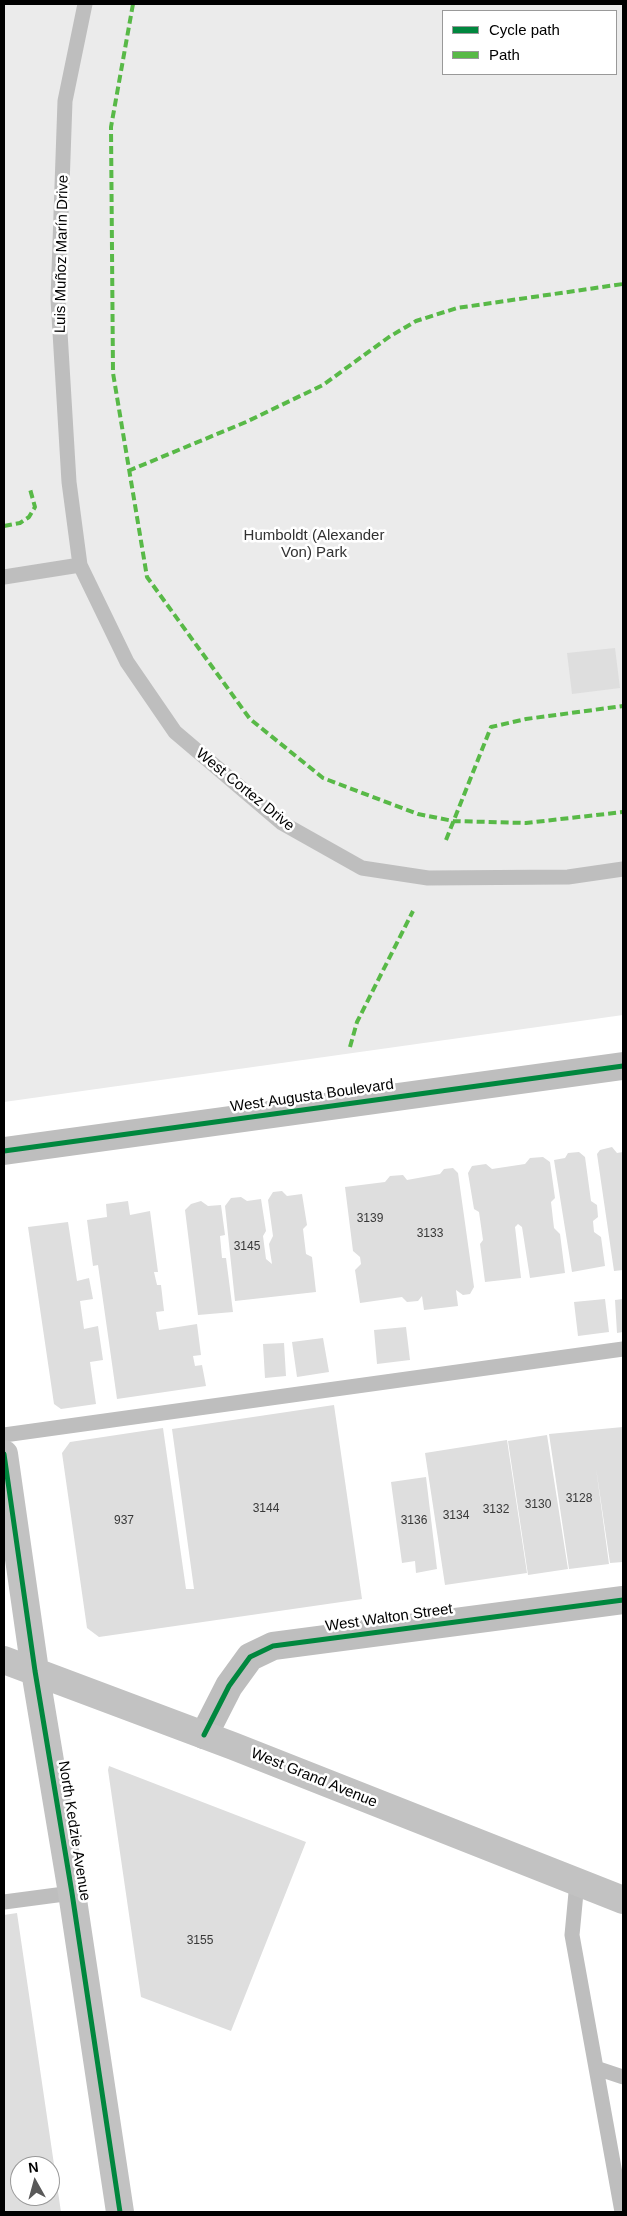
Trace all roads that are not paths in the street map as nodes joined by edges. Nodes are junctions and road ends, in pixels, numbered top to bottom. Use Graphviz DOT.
graph roads {
  1 [pos="85,4"];
  2 [pos="80,565"];
  3 [pos="4,577"];
  4 [pos="623,869"];
  5 [pos="623,1066"];
  6 [pos="4,1151"];
  7 [pos="623,1349"];
  8 [pos="4,1435"];
  9 [pos="4,1454"];
  10 [pos="623,1600"];
  11 [pos="4,1660"];
  12 [pos="35,1671"];
  13 [pos="204,1735"];
  14 [pos="577,1882"];
  15 [pos="72,1893"];
  16 [pos="623,1900"];
  17 [pos="4,1902"];
  18 [pos="596,2068"];
  19 [pos="623,2077"];
  20 [pos="120,2212"];
  21 [pos="622,2212"];
  1 -- 2 [label="lane, Luis Muñoz Marín Drive"];
  2 -- 3 [label="lane"];
  2 -- 4 [label="lane, West Cortez Drive"];
  5 -- 6 [label="street, West Augusta Boulevard"];
  7 -- 8 [label="lane"];
  9 -- 12 [label="main road, North Kedzie Avenue"];
  10 -- 13 [label="street, West Walton Street"];
  11 -- 12 [label="main road, West Grand Avenue"];
  12 -- 13 [label="main road, West Grand Avenue"];
  12 -- 15 [label="main road, North Kedzie Avenue"];
  13 -- 14 [label="main road, West Grand Avenue"];
  14 -- 16 [label="main road, West Grand Avenue"];
  14 -- 18 [label="lane"];
  15 -- 17 [label="lane"];
  15 -- 20 [label="main road, North Kedzie Avenue"];
  18 -- 19 [label="lane"];
  18 -- 21 [label="lane"];
}
